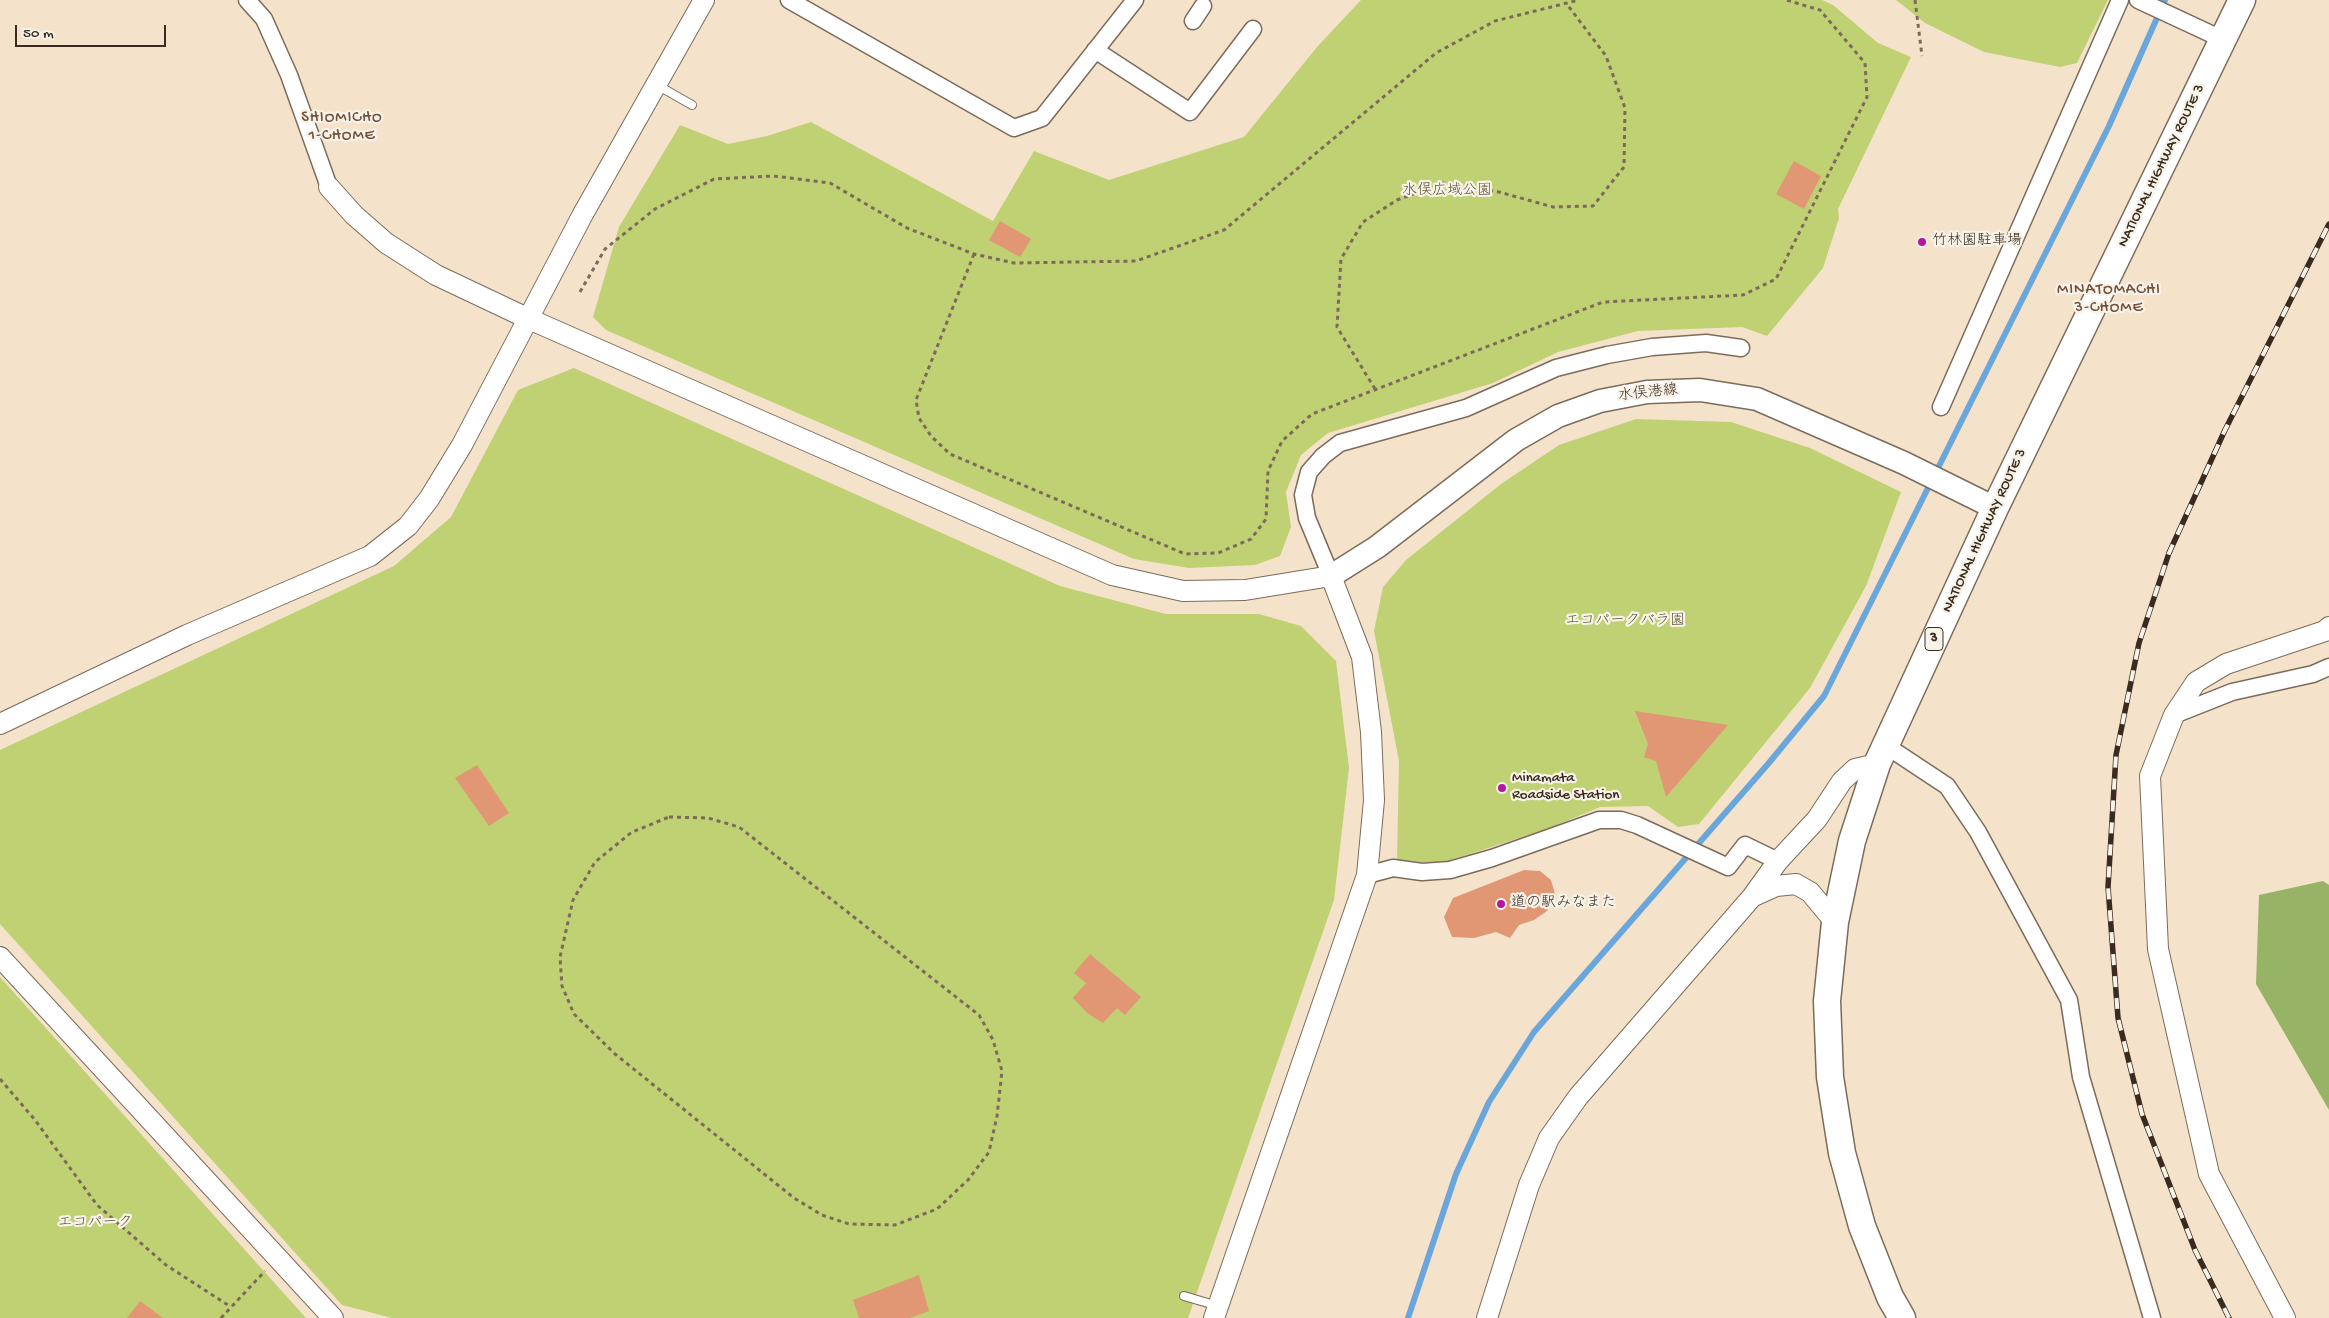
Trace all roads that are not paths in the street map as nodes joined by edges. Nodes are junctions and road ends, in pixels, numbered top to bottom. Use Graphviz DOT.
graph roads {
  1 [pos="247,0"];
  2 [pos="704,0"];
  3 [pos="1135,0"];
  4 [pos="2120,0"];
  5 [pos="2138,0"];
  6 [pos="2242,0"];
  7 [pos="793,1"];
  8 [pos="1202,2"];
  9 [pos="1193,21"];
  10 [pos="1253,29"];
  11 [pos="2224,40"];
  12 [pos="1095,50"];
  13 [pos="655,84"];
  14 [pos="692,105"];
  15 [pos="329,187"];
  16 [pos="529,319"];
  17 [pos="1741,348"];
  18 [pos="1941,407"];
  19 [pos="1995,508"];
  20 [pos="1331,576"];
  21 [pos="2329,627"];
  22 [pos="2329,667"];
  23 [pos="2174,715"];
  24 [pos="0,724"];
  25 [pos="1881,755"];
  26 [pos="1778,861"];
  27 [pos="1367,875"];
  28 [pos="1752,896"];
  29 [pos="1835,922"];
  30 [pos="0,956"];
  31 [pos="1184,1296"];
  32 [pos="1216,1312"];
  33 [pos="333,1318"];
  34 [pos="1487,1318"];
  35 [pos="1902,1318"];
  36 [pos="2152,1318"];
  37 [pos="2285,1318"];
  1 -- 15 [label="street"];
  2 -- 13 [label="street"];
  3 -- 12 [label="street"];
  4 -- 18 [label="street"];
  5 -- 11 [label="street"];
  6 -- 11 [label="highway, NATIONAL HIGHWAY ROUTE 3 / 3"];
  7 -- 12 [label="street"];
  8 -- 9 [label="street"];
  10 -- 12 [label="street"];
  11 -- 19 [label="highway, NATIONAL HIGHWAY ROUTE 3 / 3"];
  13 -- 14 [label="lane"];
  13 -- 16 [label="street"];
  15 -- 16 [label="street"];
  16 -- 20 [label="street"];
  16 -- 24 [label="street"];
  17 -- 20 [label="street"];
  19 -- 20 [label="main road, 水俣港線"];
  19 -- 25 [label="highway, NATIONAL HIGHWAY ROUTE 3 / 3"];
  20 -- 27 [label="street"];
  21 -- 23 [label="street"];
  22 -- 23 [label="street"];
  23 -- 37 [label="street"];
  25 -- 26 [label="street"];
  25 -- 29 [label="highway, NATIONAL HIGHWAY ROUTE 3 / 3"];
  25 -- 36 [label="street"];
  26 -- 27 [label="street"];
  26 -- 28 [label="street"];
  27 -- 32 [label="street"];
  28 -- 29 [label="street"];
  28 -- 34 [label="street"];
  29 -- 35 [label="highway, NATIONAL HIGHWAY ROUTE 3 / 3"];
  30 -- 33 [label="street"];
  31 -- 32 [label="lane"];
}
